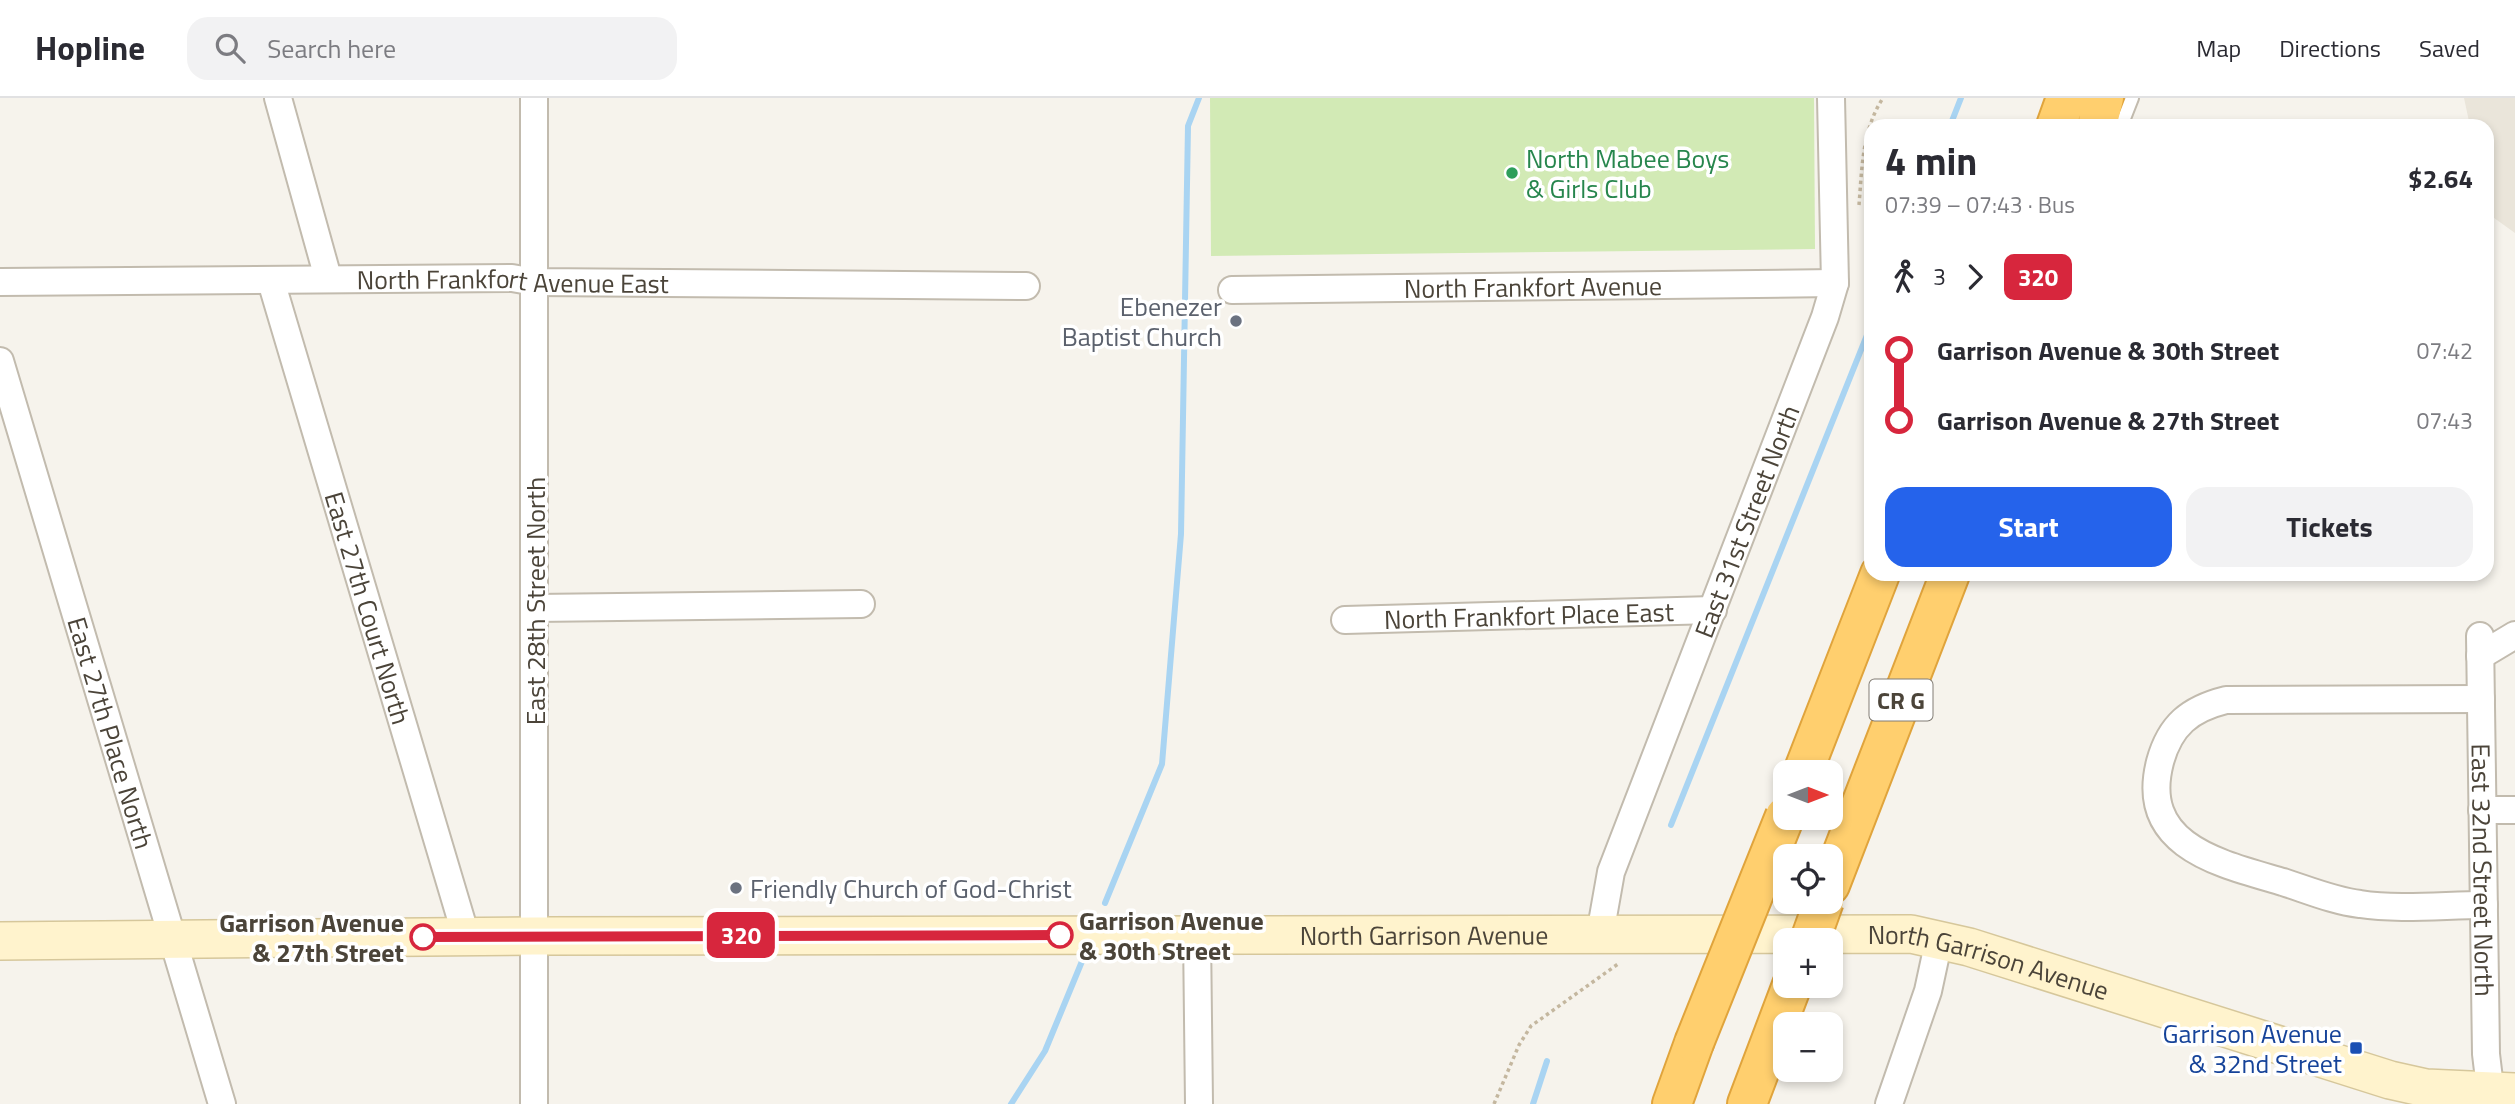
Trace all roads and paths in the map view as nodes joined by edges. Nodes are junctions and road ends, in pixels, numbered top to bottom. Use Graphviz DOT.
graph roads {
  1 [pos="278,98"];
  2 [pos="534,98"];
  3 [pos="1831,98"];
  4 [pos="2066,98"];
  5 [pos="2104,98"];
  6 [pos="2132,98"];
  7 [pos="2058,119"];
  8 [pos="2099,119"];
  9 [pos="2124,119"];
  10 [pos="328,278"];
  11 [pos="271,281"];
  12 [pos="0,282"];
  13 [pos="535,282"];
  14 [pos="1835,283"];
  15 [pos="1026,286"];
  16 [pos="1232,290"];
  17 [pos="0,361"];
  18 [pos="1877,581"];
  19 [pos="1947,581"];
  20 [pos="861,604"];
  21 [pos="535,608"];
  22 [pos="1713,610"];
  23 [pos="1345,620"];
  24 [pos="2515,635"];
  25 [pos="2481,699"];
  26 [pos="1807,760"];
  27 [pos="2482,810"];
  28 [pos="2515,810"];
  29 [pos="1779,830"];
  30 [pos="1843,852"];
  31 [pos="2484,905"];
  32 [pos="1197,934"];
  33 [pos="1600,934"];
  34 [pos="466,936"];
  35 [pos="534,936"];
  36 [pos="172,939"];
  37 [pos="1939,940"];
  38 [pos="0,941"];
  39 [pos="1787,998"];
  40 [pos="1754,1087"];
  41 [pos="2499,1096"];
  42 [pos="222,1104"];
  43 [pos="534,1104"];
  44 [pos="1199,1104"];
  45 [pos="1672,1104"];
  46 [pos="1889,1104"];
  1 -- 10 [label="street"];
  2 -- 13 [label="street, East 28th Street North"];
  3 -- 14 [label="street, East 31st Street North"];
  4 -- 7 [label="highway"];
  5 -- 8 [label="highway"];
  6 -- 9 [label="lane"];
  10 -- 11 [label="street, North Frankfort Avenue East"];
  10 -- 13 [label="street, North Frankfort Avenue East"];
  11 -- 12 [label="street, North Frankfort Avenue East"];
  11 -- 34 [label="street, East 27th Court North"];
  13 -- 15 [label="street, North Frankfort Avenue East"];
  13 -- 21 [label="street, East 28th Street North"];
  14 -- 16 [label="street, North Frankfort Avenue"];
  14 -- 22 [label="street, East 31st Street North"];
  17 -- 36 [label="street, East 27th Place North"];
  18 -- 26 [label="highway, CR G"];
  19 -- 30 [label="highway, CR G"];
  20 -- 21 [label="street"];
  21 -- 35 [label="street, East 28th Street North"];
  22 -- 23 [label="street, North Frankfort Place East"];
  22 -- 33 [label="street, East 31st Street North"];
  24 -- 25 [label="street, East 32nd Street North"];
  25 -- 27 [label="street, East 32nd Street North"];
  25 -- 31 [label="street"];
  27 -- 28 [label="street"];
  27 -- 31 [label="street, East 32nd Street North"];
  29 -- 45 [label="highway, bridge"];
  31 -- 41 [label="street, East 32nd Street North"];
  32 -- 33 [label="street, North Garrison Avenue"];
  32 -- 35 [label="street, North Garrison Avenue"];
  32 -- 44 [label="street"];
  33 -- 37 [label="street, North Garrison Avenue"];
  34 -- 35 [label="street, North Garrison Avenue"];
  34 -- 36 [label="street, North Garrison Avenue"];
  35 -- 43 [label="street, East 28th Street North"];
  36 -- 38 [label="street, North Garrison Avenue"];
  36 -- 42 [label="street, East 27th Place North"];
  37 -- 41 [label="street, North Garrison Avenue"];
  37 -- 46 [label="street"];
  39 -- 40 [label="highway"];
}
